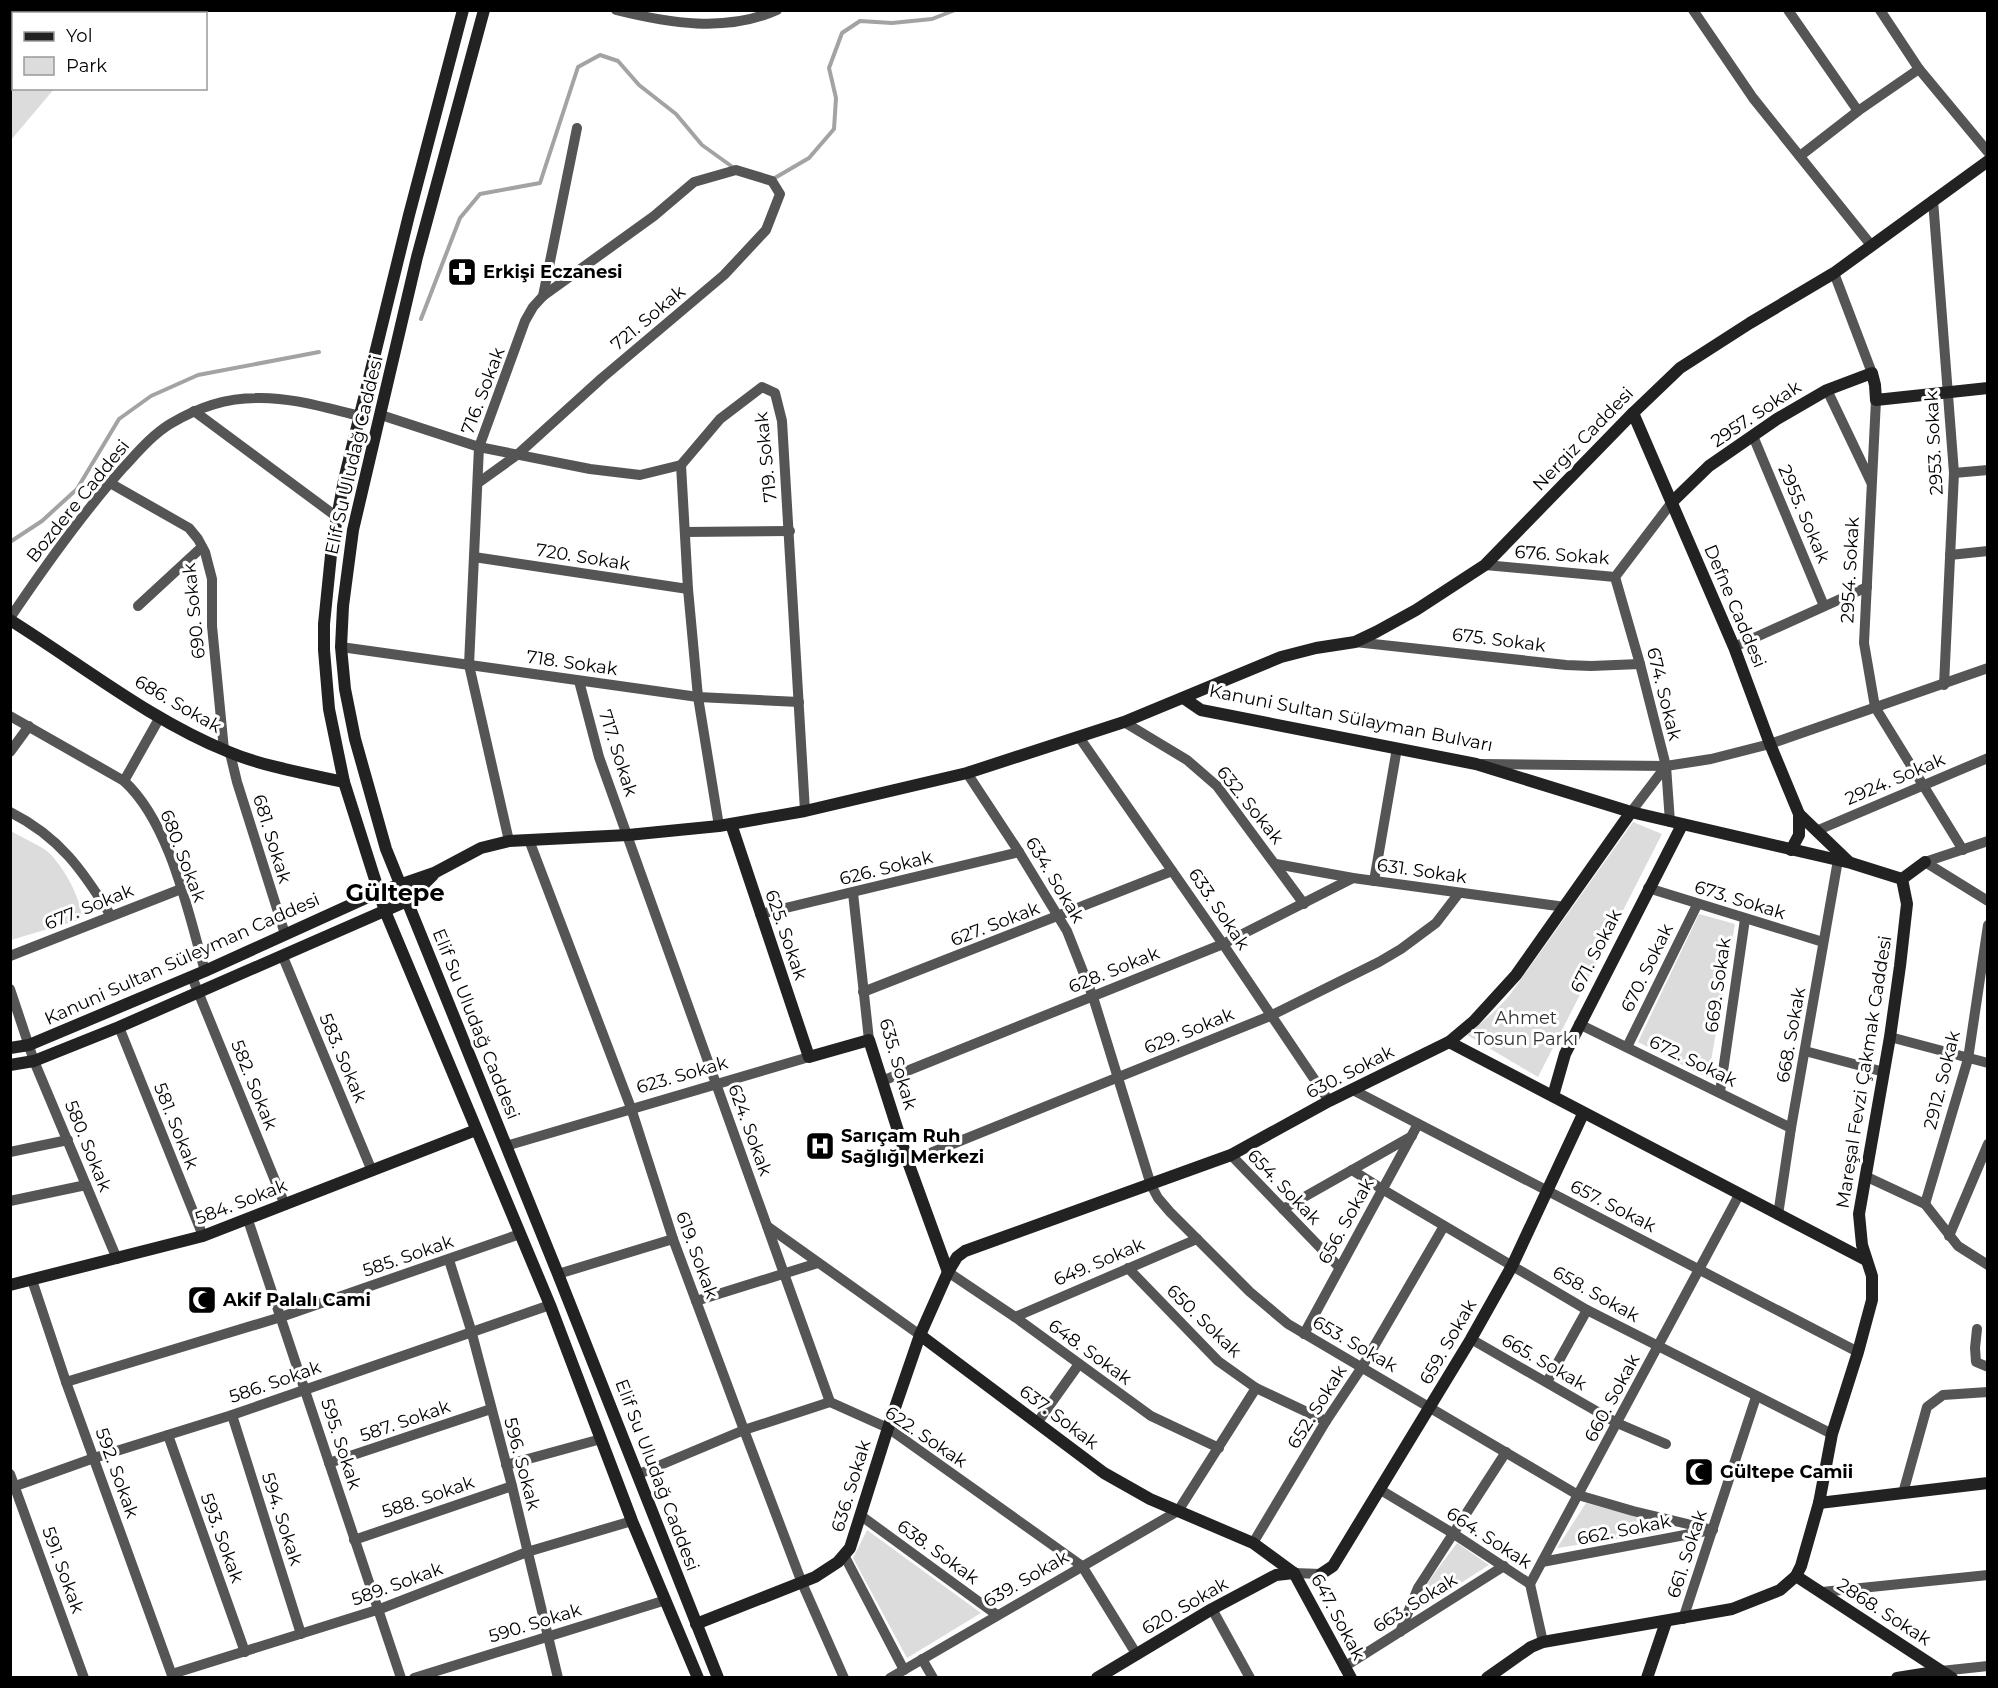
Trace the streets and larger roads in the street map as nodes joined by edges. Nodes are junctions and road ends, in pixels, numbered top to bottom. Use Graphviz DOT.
graph roads {
  1 [pos="463,10"];
  2 [pos="484,10"];
  3 [pos="616,10"];
  4 [pos="777,10"];
  5 [pos="1693,10"];
  6 [pos="1788,10"];
  7 [pos="1880,10"];
  8 [pos="1919,69"];
  9 [pos="1858,111"];
  10 [pos="577,128"];
  11 [pos="1988,152"];
  12 [pos="1800,156"];
  13 [pos="1988,161"];
  14 [pos="736,170"];
  15 [pos="1933,200"];
  16 [pos="1871,245"];
  17 [pos="1834,273"];
  18 [pos="543,296"];
  19 [pos="1872,373"];
  20 [pos="1988,388"];
  21 [pos="1827,390"];
  22 [pos="1948,392"];
  23 [pos="1876,400"];
  24 [pos="194,411"];
  25 [pos="1633,413"];
  26 [pos="360,416"];
  27 [pos="381,416"];
  28 [pos="1753,436"];
  29 [pos="479,447"];
  30 [pos="517,455"];
  31 [pos="681,465"];
  32 [pos="1988,470"];
  33 [pos="1954,473"];
  34 [pos="110,483"];
  35 [pos="478,483"];
  36 [pos="1872,483"];
  37 [pos="1672,502"];
  38 [pos="337,517"];
  39 [pos="789,531"];
  40 [pos="685,532"];
  41 [pos="202,547"];
  42 [pos="1988,551"];
  43 [pos="1950,555"];
  44 [pos="474,557"];
  45 [pos="1485,565"];
  46 [pos="1615,577"];
  47 [pos="1867,587"];
  48 [pos="688,589"];
  49 [pos="138,606"];
  50 [pos="1824,606"];
  51 [pos="10,619"];
  52 [pos="1355,642"];
  53 [pos="341,647"];
  54 [pos="1734,647"];
  55 [pos="1640,664"];
  56 [pos="469,666"];
  57 [pos="1988,668"];
  58 [pos="579,681"];
  59 [pos="1944,685"];
  60 [pos="698,697"];
  61 [pos="1185,699"];
  62 [pos="798,702"];
  63 [pos="1875,706"];
  64 [pos="10,716"];
  65 [pos="160,717"];
  66 [pos="1124,722"];
  67 [pos="29,726"];
  68 [pos="1079,737"];
  69 [pos="1770,744"];
  70 [pos="1396,748"];
  71 [pos="10,752"];
  72 [pos="227,752"];
  73 [pos="1988,758"];
  74 [pos="1476,764"];
  75 [pos="1666,766"];
  76 [pos="967,773"];
  77 [pos="124,781"];
  78 [pos="344,782"];
  79 [pos="1922,784"];
  80 [pos="806,811"];
  81 [pos="10,812"];
  82 [pos="1631,812"];
  83 [pos="1799,814"];
  84 [pos="1676,824"];
  85 [pos="725,825"];
  86 [pos="1815,831"];
  87 [pos="628,835"];
  88 [pos="529,840"];
  89 [pos="509,841"];
  90 [pos="1988,841"];
  91 [pos="1791,850"];
  92 [pos="1963,850"];
  93 [pos="1019,852"];
  94 [pos="1838,860"];
  95 [pos="1925,862"];
  96 [pos="1851,863"];
  97 [pos="1276,864"];
  98 [pos="1172,871"];
  99 [pos="434,873"];
  100 [pos="1353,878"];
  101 [pos="1902,879"];
  102 [pos="1374,881"];
  103 [pos="400,884"];
  104 [pos="1648,888"];
  105 [pos="181,889"];
  106 [pos="379,892"];
  107 [pos="853,893"];
  108 [pos="1459,893"];
  109 [pos="407,901"];
  110 [pos="1988,902"];
  111 [pos="1304,904"];
  112 [pos="1697,905"];
  113 [pos="1564,907"];
  114 [pos="385,910"];
  115 [pos="760,914"];
  116 [pos="111,916"];
  117 [pos="1060,916"];
  118 [pos="1745,919"];
  119 [pos="1988,925"];
  120 [pos="285,934"];
  121 [pos="1823,942"];
  122 [pos="1223,944"];
  123 [pos="10,956"];
  124 [pos="283,957"];
  125 [pos="205,971"];
  126 [pos="192,977"];
  127 [pos="10,989"];
  128 [pos="863,992"];
  129 [pos="198,994"];
  130 [pos="1093,997"];
  131 [pos="1270,1016"];
  132 [pos="1579,1024"];
  133 [pos="119,1027"];
  134 [pos="1890,1037"];
  135 [pos="870,1040"];
  136 [pos="1449,1042"];
  137 [pos="29,1046"];
  138 [pos="1627,1047"];
  139 [pos="10,1048"];
  140 [pos="1805,1051"];
  141 [pos="809,1057"];
  142 [pos="1968,1059"];
  143 [pos="34,1061"];
  144 [pos="1988,1063"];
  145 [pos="10,1065"];
  146 [pos="1884,1072"];
  147 [pos="1119,1078"];
  148 [pos="882,1081"];
  149 [pos="716,1084"];
  150 [pos="1353,1090"];
  151 [pos="1720,1092"];
  152 [pos="1553,1096"];
  153 [pos="1329,1101"];
  154 [pos="631,1108"];
  155 [pos="1583,1114"];
  156 [pos="1418,1124"];
  157 [pos="1791,1128"];
  158 [pos="476,1130"];
  159 [pos="1412,1136"];
  160 [pos="68,1140"];
  161 [pos="1988,1144"];
  162 [pos="506,1146"];
  163 [pos="10,1152"];
  164 [pos="1231,1155"];
  165 [pos="908,1162"];
  166 [pos="1352,1170"];
  167 [pos="372,1171"];
  168 [pos="1865,1176"];
  169 [pos="86,1185"];
  170 [pos="1151,1185"];
  171 [pos="1382,1190"];
  172 [pos="1548,1191"];
  173 [pos="1739,1195"];
  174 [pos="10,1201"];
  175 [pos="1924,1204"];
  176 [pos="285,1205"];
  177 [pos="1283,1209"];
  178 [pos="1778,1215"];
  179 [pos="248,1220"];
  180 [pos="767,1226"];
  181 [pos="1444,1226"];
  182 [pos="520,1234"];
  183 [pos="203,1236"];
  184 [pos="1949,1236"];
  185 [pos="673,1239"];
  186 [pos="1197,1239"];
  187 [pos="117,1259"];
  188 [pos="448,1260"];
  189 [pos="1866,1260"];
  190 [pos="818,1263"];
  191 [pos="1988,1265"];
  192 [pos="1512,1266"];
  193 [pos="1339,1267"];
  194 [pos="1128,1268"];
  195 [pos="1699,1270"];
  196 [pos="948,1272"];
  197 [pos="558,1274"];
  198 [pos="784,1274"];
  199 [pos="32,1280"];
  200 [pos="10,1285"];
  201 [pos="696,1301"];
  202 [pos="550,1305"];
  203 [pos="1587,1310"];
  204 [pos="281,1317"];
  205 [pos="1015,1317"];
  206 [pos="1977,1329"];
  207 [pos="471,1330"];
  208 [pos="1304,1334"];
  209 [pos="920,1335"];
  210 [pos="1471,1339"];
  211 [pos="1658,1346"];
  212 [pos="1858,1353"];
  213 [pos="1078,1364"];
  214 [pos="1988,1366"];
  215 [pos="1362,1367"];
  216 [pos="66,1382"];
  217 [pos="1547,1382"];
  218 [pos="306,1389"];
  219 [pos="1256,1389"];
  220 [pos="1988,1392"];
  221 [pos="1756,1397"];
  222 [pos="830,1402"];
  223 [pos="1430,1407"];
  224 [pos="491,1409"];
  225 [pos="232,1415"];
  226 [pos="1326,1421"];
  227 [pos="1037,1423"];
  228 [pos="1617,1423"];
  229 [pos="888,1428"];
  230 [pos="744,1430"];
  231 [pos="1832,1434"];
  232 [pos="168,1435"];
  233 [pos="601,1439"];
  234 [pos="1665,1444"];
  235 [pos="1219,1448"];
  236 [pos="1506,1452"];
  237 [pos="94,1458"];
  238 [pos="329,1463"];
  239 [pos="506,1465"];
  240 [pos="10,1474"];
  241 [pos="639,1474"];
  242 [pos="1988,1483"];
  243 [pos="512,1486"];
  244 [pos="13,1487"];
  245 [pos="1379,1489"];
  246 [pos="1903,1493"];
  247 [pos="1578,1495"];
  248 [pos="1819,1503"];
  249 [pos="1178,1511"];
  250 [pos="860,1515"];
  251 [pos="633,1521"];
  252 [pos="1713,1530"];
  253 [pos="1454,1534"];
  254 [pos="354,1540"];
  255 [pos="1253,1543"];
  256 [pos="528,1552"];
  257 [pos="844,1555"];
  258 [pos="1542,1562"];
  259 [pos="1082,1566"];
  260 [pos="1504,1566"];
  261 [pos="1294,1573"];
  262 [pos="1321,1574"];
  263 [pos="1988,1575"];
  264 [pos="1796,1576"];
  265 [pos="802,1582"];
  266 [pos="1530,1584"];
  267 [pos="1822,1592"];
  268 [pos="666,1600"];
  269 [pos="380,1609"];
  270 [pos="1212,1609"];
  271 [pos="997,1615"];
  272 [pos="1683,1619"];
  273 [pos="1666,1622"];
  274 [pos="696,1624"];
  275 [pos="1400,1632"];
  276 [pos="301,1634"];
  277 [pos="548,1636"];
  278 [pos="1543,1642"];
  279 [pos="245,1653"];
  280 [pos="1137,1655"];
  281 [pos="921,1659"];
  282 [pos="1988,1666"];
  283 [pos="904,1670"];
  284 [pos="1348,1672"];
  285 [pos="1502,1672"];
  286 [pos="1946,1674"];
  287 [pos="173,1676"];
  288 [pos="84,1677"];
  289 [pos="401,1677"];
  290 [pos="414,1677"];
  291 [pos="558,1677"];
  292 [pos="698,1677"];
  293 [pos="718,1677"];
  294 [pos="844,1677"];
  295 [pos="890,1677"];
  296 [pos="933,1677"];
  297 [pos="1097,1677"];
  298 [pos="1250,1677"];
  299 [pos="1487,1677"];
  300 [pos="1647,1677"];
  301 [pos="1897,1677"];
  1 -- 26 [label="street, Elif Su Uludağ Caddesi"];
  2 -- 27 [label="street, Elif Su Uludağ Caddesi"];
  3 -- 4 [label="street"];
  5 -- 12 [label="street"];
  6 -- 9 [label="street"];
  7 -- 8 [label="street"];
  8 -- 9 [label="street"];
  8 -- 11 [label="street"];
  9 -- 12 [label="street"];
  10 -- 18 [label="street"];
  12 -- 16 [label="street"];
  13 -- 15 [label="street, Nergiz Caddesi"];
  14 -- 18 [label="street, 716. Sokak"];
  14 -- 30 [label="street, 721. Sokak"];
  15 -- 16 [label="street, Nergiz Caddesi"];
  15 -- 22 [label="street, 2953. Sokak"];
  16 -- 17 [label="street, Nergiz Caddesi"];
  17 -- 19 [label="street, 2954. Sokak"];
  17 -- 25 [label="street, Nergiz Caddesi"];
  18 -- 29 [label="street, 716. Sokak"];
  19 -- 21 [label="street, 2957. Sokak"];
  19 -- 23 [label="street, 2954. Sokak"];
  20 -- 22 [label="street"];
  21 -- 28 [label="street, 2957. Sokak"];
  21 -- 36 [label="street"];
  22 -- 23 [label="street"];
  22 -- 33 [label="street, 2953. Sokak"];
  23 -- 36 [label="street, 2954. Sokak"];
  24 -- 26 [label="street, Bozdere Caddesi"];
  24 -- 34 [label="street, Bozdere Caddesi"];
  24 -- 38 [label="street"];
  25 -- 37 [label="street, Defne Caddesi"];
  25 -- 45 [label="street, Nergiz Caddesi"];
  26 -- 38 [label="street, Elif Su Uludağ Caddesi"];
  27 -- 29 [label="street"];
  27 -- 53 [label="street, Elif Su Uludağ Caddesi"];
  28 -- 37 [label="street, 2957. Sokak"];
  28 -- 50 [label="street, 2955. Sokak"];
  29 -- 30 [label="street"];
  29 -- 35 [label="street, 716. Sokak"];
  30 -- 31 [label="street"];
  30 -- 35 [label="street, 721. Sokak"];
  31 -- 39 [label="street, 719. Sokak"];
  31 -- 40 [label="street"];
  32 -- 33 [label="street"];
  33 -- 43 [label="street, 2953. Sokak"];
  34 -- 41 [label="street, 690. Sokak"];
  34 -- 51 [label="street, Bozdere Caddesi"];
  35 -- 44 [label="street, 716. Sokak"];
  36 -- 47 [label="street, 2954. Sokak"];
  37 -- 46 [label="street, 676. Sokak"];
  37 -- 54 [label="street, Defne Caddesi"];
  38 -- 78 [label="street, Elif Su Uludağ Caddesi"];
  39 -- 40 [label="street"];
  39 -- 62 [label="street, 719. Sokak"];
  40 -- 48 [label="street"];
  41 -- 49 [label="street"];
  41 -- 72 [label="street, 690. Sokak"];
  42 -- 43 [label="street"];
  43 -- 59 [label="street, 2953. Sokak"];
  44 -- 48 [label="street, 720. Sokak"];
  44 -- 56 [label="street, 716. Sokak"];
  45 -- 46 [label="street, 676. Sokak"];
  45 -- 52 [label="street, Nergiz Caddesi"];
  46 -- 55 [label="street, 674. Sokak"];
  47 -- 50 [label="street"];
  47 -- 63 [label="street, 2954. Sokak"];
  48 -- 60 [label="street"];
  50 -- 54 [label="street"];
  51 -- 65 [label="street, 686. Sokak"];
  52 -- 55 [label="street, 675. Sokak"];
  52 -- 61 [label="street, Nergiz Caddesi"];
  53 -- 56 [label="street, 718. Sokak"];
  53 -- 103 [label="street, Elif Su Uludağ Caddesi"];
  54 -- 69 [label="street, Defne Caddesi"];
  55 -- 75 [label="street, 674. Sokak"];
  56 -- 58 [label="street, 718. Sokak"];
  56 -- 89 [label="street, 716. Sokak"];
  57 -- 59 [label="street, Kanuni Sultan Sülayman Bulvarı"];
  58 -- 60 [label="street, 718. Sokak"];
  58 -- 87 [label="street, 717. Sokak"];
  59 -- 63 [label="street, Kanuni Sultan Sülayman Bulvarı"];
  60 -- 62 [label="street, 718. Sokak"];
  60 -- 85 [label="street"];
  61 -- 66 [label="street, Kanuni Sultan Sülayman Bulvarı"];
  61 -- 70 [label="street, Kanuni Sultan Sülayman Bulvarı"];
  62 -- 80 [label="street, 719. Sokak"];
  63 -- 69 [label="street, Kanuni Sultan Sülayman Bulvarı"];
  63 -- 79 [label="street, 2954. Sokak"];
  64 -- 67 [label="street, 680. Sokak"];
  65 -- 72 [label="street, 686. Sokak"];
  65 -- 77 [label="street"];
  66 -- 68 [label="street, Kanuni Sultan Sülayman Bulvarı"];
  66 -- 97 [label="street, 632. Sokak"];
  67 -- 71 [label="street"];
  67 -- 77 [label="street, 680. Sokak"];
  68 -- 76 [label="street, Kanuni Sultan Sülayman Bulvarı"];
  68 -- 98 [label="street, 633. Sokak"];
  69 -- 75 [label="street, Kanuni Sultan Sülayman Bulvarı"];
  69 -- 83 [label="street, Defne Caddesi"];
  70 -- 74 [label="street, Kanuni Sultan Sülayman Bulvarı"];
  70 -- 102 [label="street"];
  72 -- 78 [label="street, 686. Sokak"];
  72 -- 120 [label="street, 681. Sokak"];
  73 -- 79 [label="street, 2924. Sokak"];
  74 -- 75 [label="street, Kanuni Sultan Sülayman Bulvarı"];
  74 -- 82 [label="street"];
  75 -- 82 [label="street, 630. Sokak"];
  75 -- 84 [label="street, 674. Sokak"];
  76 -- 80 [label="street, Kanuni Sultan Sülayman Bulvarı"];
  76 -- 93 [label="street, 634. Sokak"];
  77 -- 105 [label="street, 680. Sokak"];
  78 -- 106 [label="street, Elif Su Uludağ Caddesi"];
  79 -- 86 [label="street, 2924. Sokak"];
  79 -- 92 [label="street, 2954. Sokak"];
  80 -- 85 [label="street, Kanuni Sultan Sülayman Bulvarı"];
  81 -- 116 [label="street"];
  82 -- 84 [label="street"];
  82 -- 113 [label="street, 630. Sokak"];
  83 -- 86 [label="street"];
  83 -- 91 [label="street"];
  84 -- 91 [label="street"];
  84 -- 104 [label="street, 671. Sokak"];
  85 -- 87 [label="street, Kanuni Sultan Sülayman Bulvarı"];
  85 -- 115 [label="street, 625. Sokak"];
  86 -- 96 [label="street"];
  87 -- 88 [label="street, Kanuni Sultan Sülayman Bulvarı"];
  87 -- 149 [label="street, 624. Sokak"];
  88 -- 89 [label="street, Kanuni Sultan Sülayman Bulvarı"];
  88 -- 154 [label="street, 619. Sokak"];
  89 -- 99 [label="street, Kanuni Sultan Sülayman Bulvarı"];
  90 -- 92 [label="street"];
  91 -- 94 [label="street"];
  92 -- 95 [label="street"];
  93 -- 107 [label="street, 626. Sokak"];
  93 -- 117 [label="street, 634. Sokak"];
  94 -- 96 [label="street"];
  94 -- 121 [label="street, 668. Sokak"];
  95 -- 101 [label="street"];
  95 -- 110 [label="street"];
  96 -- 101 [label="street"];
  97 -- 100 [label="street, 631. Sokak"];
  97 -- 111 [label="street, 632. Sokak"];
  98 -- 117 [label="street, 627. Sokak"];
  98 -- 122 [label="street, 633. Sokak"];
  99 -- 103 [label="street, Kanuni Sultan Süleyman Caddesi"];
  99 -- 109 [label="street"];
  100 -- 102 [label="street, 631. Sokak"];
  100 -- 111 [label="street, 628. Sokak"];
  101 -- 134 [label="street, Mareşal Fevzi Çakmak Caddesi"];
  102 -- 108 [label="street, 631. Sokak"];
  103 -- 106 [label="street, Kanuni Sultan Süleyman Caddesi"];
  103 -- 109 [label="street, Elif Su Uludağ Caddesi"];
  104 -- 112 [label="street, 673. Sokak"];
  104 -- 132 [label="street, 671. Sokak"];
  105 -- 116 [label="street, 677. Sokak"];
  105 -- 125 [label="street, 680. Sokak"];
  106 -- 114 [label="street, Elif Su Uludağ Caddesi"];
  106 -- 120 [label="street, Kanuni Sultan Süleyman Caddesi"];
  107 -- 115 [label="street, 626. Sokak"];
  107 -- 128 [label="street, 635. Sokak"];
  108 -- 113 [label="street, 631. Sokak"];
  108 -- 131 [label="street, 629. Sokak"];
  109 -- 114 [label="street"];
  109 -- 162 [label="street, Elif Su Uludağ Caddesi"];
  111 -- 122 [label="street, 628. Sokak"];
  112 -- 118 [label="street, 673. Sokak"];
  112 -- 138 [label="street, 670. Sokak"];
  113 -- 136 [label="street, 630. Sokak"];
  114 -- 124 [label="street"];
  114 -- 158 [label="street, Elif Su Uludağ Caddesi"];
  115 -- 141 [label="street, 625. Sokak"];
  116 -- 123 [label="street, 677. Sokak"];
  117 -- 128 [label="street, 627. Sokak"];
  117 -- 130 [label="street, 634. Sokak"];
  118 -- 121 [label="street, 673. Sokak"];
  118 -- 151 [label="street, 669. Sokak"];
  119 -- 142 [label="street, 2912. Sokak"];
  120 -- 125 [label="street, Kanuni Sultan Süleyman Caddesi"];
  121 -- 140 [label="street, 668. Sokak"];
  122 -- 130 [label="street, 628. Sokak"];
  122 -- 131 [label="street, 633. Sokak"];
  124 -- 129 [label="street"];
  124 -- 167 [label="street, 583. Sokak"];
  125 -- 126 [label="street, Kanuni Sultan Süleyman Caddesi"];
  126 -- 129 [label="street, 582. Sokak"];
  126 -- 137 [label="street, Kanuni Sultan Süleyman Caddesi"];
  127 -- 137 [label="street, 580. Sokak"];
  128 -- 135 [label="street, 635. Sokak"];
  129 -- 133 [label="street"];
  129 -- 176 [label="street, 582. Sokak"];
  130 -- 147 [label="street, 634. Sokak"];
  130 -- 148 [label="street, 628. Sokak"];
  131 -- 147 [label="street, 629. Sokak"];
  131 -- 153 [label="street, 633. Sokak"];
  132 -- 138 [label="street, 672. Sokak"];
  132 -- 152 [label="street, 671. Sokak"];
  133 -- 143 [label="street"];
  133 -- 183 [label="street, 581. Sokak"];
  134 -- 142 [label="street"];
  134 -- 146 [label="street, Mareşal Fevzi Çakmak Caddesi"];
  135 -- 141 [label="street, 623. Sokak"];
  135 -- 148 [label="street, 635. Sokak"];
  136 -- 150 [label="street, 630. Sokak"];
  136 -- 152 [label="street"];
  137 -- 139 [label="street, Kanuni Sultan Süleyman Caddesi"];
  137 -- 143 [label="street, 580. Sokak"];
  138 -- 151 [label="street, 672. Sokak"];
  140 -- 146 [label="street"];
  140 -- 157 [label="street, 668. Sokak"];
  141 -- 149 [label="street, 623. Sokak"];
  142 -- 144 [label="street"];
  142 -- 175 [label="street, 2912. Sokak"];
  143 -- 145 [label="street"];
  143 -- 160 [label="street, 580. Sokak"];
  146 -- 168 [label="street, Mareşal Fevzi Çakmak Caddesi"];
  147 -- 165 [label="street, 629. Sokak"];
  147 -- 170 [label="street, 634. Sokak"];
  148 -- 165 [label="street, 635. Sokak"];
  149 -- 154 [label="street, 623. Sokak"];
  149 -- 180 [label="street, 624. Sokak"];
  150 -- 153 [label="street, 630. Sokak"];
  150 -- 156 [label="street, 657. Sokak"];
  151 -- 157 [label="street, 672. Sokak"];
  152 -- 155 [label="street"];
  153 -- 164 [label="street, 630. Sokak"];
  154 -- 162 [label="street, 623. Sokak"];
  154 -- 185 [label="street, 619. Sokak"];
  155 -- 172 [label="street, 659. Sokak"];
  155 -- 173 [label="street"];
  156 -- 159 [label="street, 656. Sokak"];
  156 -- 172 [label="street, 657. Sokak"];
  157 -- 178 [label="street, 668. Sokak"];
  158 -- 167 [label="street, 584. Sokak"];
  158 -- 182 [label="street, Elif Su Uludağ Caddesi"];
  159 -- 166 [label="street"];
  159 -- 171 [label="street, 656. Sokak"];
  160 -- 163 [label="street"];
  160 -- 169 [label="street, 580. Sokak"];
  161 -- 184 [label="street"];
  162 -- 197 [label="street, Elif Su Uludağ Caddesi"];
  164 -- 170 [label="street, 630. Sokak"];
  164 -- 177 [label="street, 654. Sokak"];
  165 -- 196 [label="street, 635. Sokak"];
  166 -- 171 [label="street, 658. Sokak"];
  166 -- 177 [label="street"];
  167 -- 176 [label="street, 584. Sokak"];
  168 -- 175 [label="street"];
  168 -- 189 [label="street, Mareşal Fevzi Çakmak Caddesi"];
  169 -- 174 [label="street"];
  169 -- 187 [label="street, 580. Sokak"];
  170 -- 186 [label="street, 653. Sokak"];
  170 -- 196 [label="street, 630. Sokak"];
  171 -- 181 [label="street, 658. Sokak"];
  171 -- 193 [label="street, 656. Sokak"];
  172 -- 192 [label="street, 659. Sokak"];
  172 -- 195 [label="street, 657. Sokak"];
  173 -- 178 [label="street"];
  173 -- 195 [label="street, 660. Sokak"];
  175 -- 184 [label="street"];
  176 -- 179 [label="street, 584. Sokak"];
  177 -- 193 [label="street, 654. Sokak"];
  178 -- 189 [label="street"];
  179 -- 183 [label="street, 584. Sokak"];
  179 -- 204 [label="street, 595. Sokak"];
  180 -- 190 [label="street, 637. Sokak"];
  180 -- 198 [label="street, 624. Sokak"];
  181 -- 192 [label="street, 658. Sokak"];
  181 -- 215 [label="street, 652. Sokak"];
  182 -- 188 [label="street, 585. Sokak"];
  182 -- 202 [label="street, Elif Su Uludağ Caddesi"];
  183 -- 187 [label="street, 584. Sokak"];
  184 -- 191 [label="street"];
  185 -- 197 [label="street"];
  185 -- 201 [label="street, 619. Sokak"];
  186 -- 194 [label="street, 649. Sokak"];
  186 -- 208 [label="street, 653. Sokak"];
  187 -- 199 [label="street, 584. Sokak"];
  188 -- 204 [label="street, 585. Sokak"];
  188 -- 207 [label="street, 596. Sokak"];
  189 -- 212 [label="street, Mareşal Fevzi Çakmak Caddesi"];
  190 -- 198 [label="street"];
  190 -- 209 [label="street, 637. Sokak"];
  192 -- 203 [label="street, 658. Sokak"];
  192 -- 210 [label="street, 659. Sokak"];
  193 -- 208 [label="street, 656. Sokak"];
  194 -- 205 [label="street, 649. Sokak"];
  194 -- 219 [label="street, 650. Sokak"];
  195 -- 211 [label="street, 660. Sokak"];
  195 -- 212 [label="street, 657. Sokak"];
  196 -- 205 [label="street, 648. Sokak"];
  196 -- 209 [label="street, 636. Sokak"];
  197 -- 241 [label="street, Elif Su Uludağ Caddesi"];
  198 -- 201 [label="street"];
  198 -- 222 [label="street, 624. Sokak"];
  199 -- 200 [label="street, 584. Sokak"];
  199 -- 216 [label="street, 592. Sokak"];
  201 -- 230 [label="street, 619. Sokak"];
  202 -- 207 [label="street, 586. Sokak"];
  202 -- 233 [label="street, Elif Su Uludağ Caddesi"];
  203 -- 211 [label="street, 658. Sokak"];
  203 -- 217 [label="street"];
  204 -- 216 [label="street, 585. Sokak"];
  204 -- 218 [label="street, 595. Sokak"];
  205 -- 213 [label="street, 648. Sokak"];
  206 -- 214 [label="street"];
  207 -- 218 [label="street, 586. Sokak"];
  207 -- 224 [label="street, 596. Sokak"];
  208 -- 215 [label="street, 653. Sokak"];
  209 -- 227 [label="street, 637. Sokak"];
  209 -- 229 [label="street, 636. Sokak"];
  210 -- 217 [label="street, 665. Sokak"];
  210 -- 223 [label="street, 659. Sokak"];
  211 -- 221 [label="street, 658. Sokak"];
  211 -- 228 [label="street, 660. Sokak"];
  212 -- 231 [label="street, Mareşal Fevzi Çakmak Caddesi"];
  213 -- 227 [label="street"];
  213 -- 235 [label="street, 648. Sokak"];
  215 -- 223 [label="street, 653. Sokak"];
  215 -- 226 [label="street, 652. Sokak"];
  216 -- 237 [label="street, 592. Sokak"];
  217 -- 228 [label="street, 665. Sokak"];
  218 -- 225 [label="street, 586. Sokak"];
  218 -- 238 [label="street, 595. Sokak"];
  219 -- 226 [label="street, 650. Sokak"];
  219 -- 235 [label="street"];
  220 -- 246 [label="street"];
  221 -- 231 [label="street, 658. Sokak"];
  221 -- 252 [label="street, 661. Sokak"];
  222 -- 229 [label="street, 622. Sokak"];
  222 -- 230 [label="street"];
  223 -- 236 [label="street, 653. Sokak"];
  223 -- 245 [label="street, 659. Sokak"];
  224 -- 238 [label="street, 587. Sokak"];
  224 -- 239 [label="street, 596. Sokak"];
  225 -- 232 [label="street, 586. Sokak"];
  225 -- 276 [label="street, 594. Sokak"];
  226 -- 255 [label="street, 652. Sokak"];
  227 -- 249 [label="street, 637. Sokak"];
  228 -- 234 [label="street, 665. Sokak"];
  228 -- 247 [label="street, 660. Sokak"];
  229 -- 250 [label="street, 636. Sokak"];
  229 -- 259 [label="street, 622. Sokak"];
  230 -- 241 [label="street"];
  230 -- 265 [label="street, 619. Sokak"];
  231 -- 248 [label="street, Mareşal Fevzi Çakmak Caddesi"];
  232 -- 237 [label="street, 586. Sokak"];
  232 -- 279 [label="street, 593. Sokak"];
  233 -- 239 [label="street"];
  233 -- 251 [label="street, Elif Su Uludağ Caddesi"];
  235 -- 249 [label="street"];
  236 -- 247 [label="street, 653. Sokak"];
  236 -- 253 [label="street"];
  237 -- 244 [label="street, 586. Sokak"];
  237 -- 287 [label="street, 592. Sokak"];
  238 -- 254 [label="street, 595. Sokak"];
  239 -- 243 [label="street, 596. Sokak"];
  240 -- 244 [label="street, 591. Sokak"];
  241 -- 274 [label="street, Elif Su Uludağ Caddesi"];
  242 -- 246 [label="street"];
  243 -- 254 [label="street, 588. Sokak"];
  243 -- 256 [label="street, 596. Sokak"];
  244 -- 288 [label="street, 591. Sokak"];
  245 -- 253 [label="street, 664. Sokak"];
  245 -- 262 [label="street, 659. Sokak"];
  246 -- 248 [label="street"];
  247 -- 252 [label="street, 653. Sokak"];
  247 -- 258 [label="street, 660. Sokak"];
  248 -- 264 [label="street, Mareşal Fevzi Çakmak Caddesi"];
  249 -- 255 [label="street, 637. Sokak"];
  249 -- 259 [label="street, 639. Sokak"];
  250 -- 257 [label="street, 636. Sokak"];
  250 -- 271 [label="street, 638. Sokak"];
  251 -- 256 [label="street, 589. Sokak"];
  251 -- 268 [label="street, Elif Su Uludağ Caddesi"];
  252 -- 258 [label="street, 662. Sokak"];
  252 -- 272 [label="street, 661. Sokak"];
  253 -- 260 [label="street, 664. Sokak"];
  253 -- 275 [label="street"];
  254 -- 269 [label="street, 595. Sokak"];
  255 -- 261 [label="street, 637. Sokak"];
  256 -- 269 [label="street, 589. Sokak"];
  256 -- 277 [label="street, 596. Sokak"];
  257 -- 265 [label="street, 636. Sokak"];
  257 -- 283 [label="street"];
  258 -- 266 [label="street, 660. Sokak"];
  259 -- 271 [label="street, 639. Sokak"];
  259 -- 280 [label="street, 622. Sokak"];
  260 -- 266 [label="street, 664. Sokak"];
  260 -- 275 [label="street, 663. Sokak"];
  261 -- 262 [label="street"];
  261 -- 270 [label="street, 620. Sokak"];
  261 -- 284 [label="street, 647. Sokak"];
  263 -- 267 [label="street"];
  264 -- 267 [label="street, 2868. Sokak"];
  264 -- 272 [label="street"];
  265 -- 274 [label="street, 636. Sokak"];
  265 -- 294 [label="street, 619. Sokak"];
  266 -- 278 [label="street, 664. Sokak"];
  267 -- 286 [label="street, 2868. Sokak"];
  268 -- 277 [label="street, 590. Sokak"];
  268 -- 292 [label="street, Elif Su Uludağ Caddesi"];
  269 -- 276 [label="street, 589. Sokak"];
  269 -- 289 [label="street, 595. Sokak"];
  270 -- 280 [label="street, 620. Sokak"];
  270 -- 298 [label="street"];
  271 -- 281 [label="street, 639. Sokak"];
  272 -- 273 [label="street"];
  273 -- 278 [label="street"];
  273 -- 300 [label="street"];
  274 -- 293 [label="street, Elif Su Uludağ Caddesi"];
  275 -- 284 [label="street, 663. Sokak"];
  276 -- 279 [label="street, 589. Sokak"];
  277 -- 290 [label="street, 590. Sokak"];
  277 -- 291 [label="street, 596. Sokak"];
  278 -- 285 [label="street"];
  279 -- 287 [label="street, 589. Sokak"];
  280 -- 297 [label="street, 620. Sokak"];
  281 -- 283 [label="street, 639. Sokak"];
  281 -- 296 [label="street"];
  282 -- 286 [label="street"];
  283 -- 295 [label="street, 639. Sokak"];
  285 -- 299 [label="street"];
  286 -- 301 [label="street"];
}
